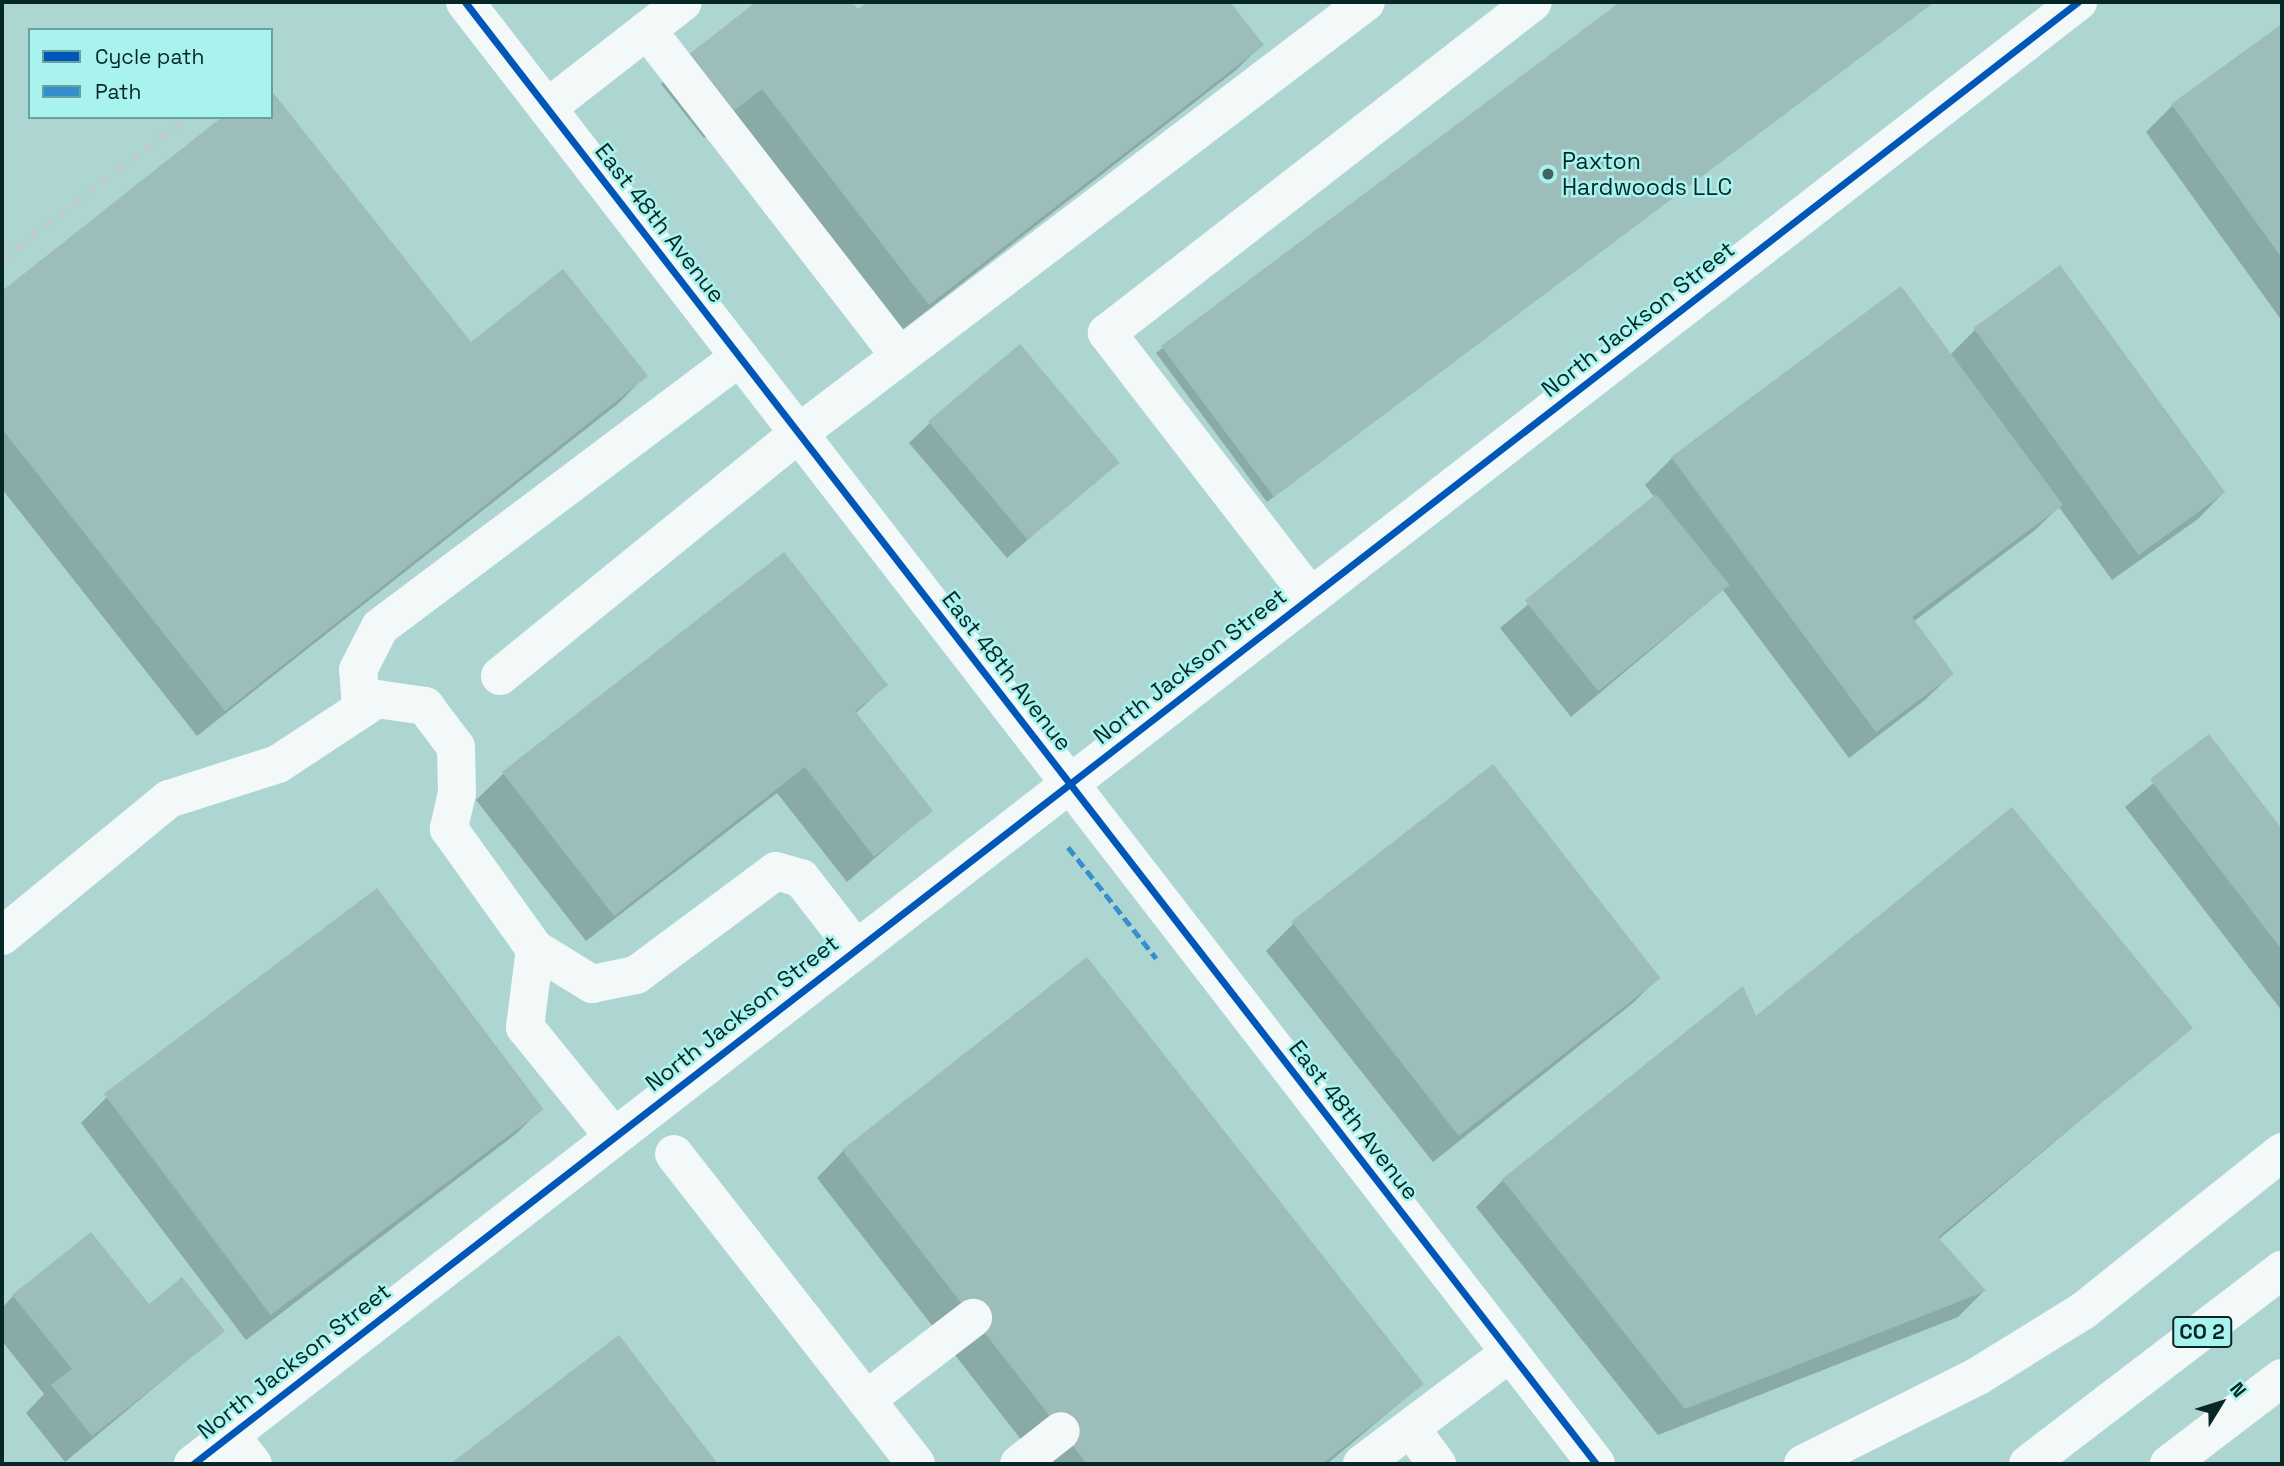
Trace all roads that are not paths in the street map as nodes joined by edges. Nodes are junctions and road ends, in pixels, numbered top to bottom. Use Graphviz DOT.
graph roads {
  1 [pos="465,2"];
  2 [pos="683,2"];
  3 [pos="1533,2"];
  4 [pos="2078,2"];
  5 [pos="1341,9"];
  6 [pos="647,30"];
  7 [pos="547,108"];
  8 [pos="900,356"];
  9 [pos="740,358"];
  10 [pos="799,433"];
  11 [pos="1311,597"];
  12 [pos="500,676"];
  13 [pos="361,709"];
  14 [pos="1069,783"];
  15 [pos="2,936"];
  16 [pos="535,949"];
  17 [pos="856,949"];
  18 [pos="614,1137"];
  19 [pos="2282,1152"];
  20 [pos="674,1154"];
  21 [pos="2282,1269"];
  22 [pos="973,1318"];
  23 [pos="1510,1353"];
  24 [pos="2282,1378"];
  25 [pos="866,1400"];
  26 [pos="1411,1429"];
  27 [pos="1061,1431"];
  28 [pos="242,1450"];
  29 [pos="193,1464"];
  30 [pos="916,1464"];
  31 [pos="1019,1464"];
  32 [pos="1362,1464"];
  33 [pos="1437,1464"];
  34 [pos="1596,1464"];
  35 [pos="1803,1464"];
  36 [pos="2028,1464"];
  37 [pos="2169,1464"];
  1 -- 7 [label="street, East 48th Avenue"];
  2 -- 6 [label="street"];
  3 -- 11 [label="street"];
  4 -- 11 [label="street, North Jackson Street"];
  5 -- 8 [label="street"];
  6 -- 7 [label="street"];
  6 -- 8 [label="street"];
  7 -- 9 [label="street, East 48th Avenue"];
  8 -- 10 [label="street"];
  9 -- 10 [label="street, East 48th Avenue"];
  9 -- 13 [label="street"];
  10 -- 12 [label="street"];
  10 -- 14 [label="street, East 48th Avenue"];
  11 -- 14 [label="street, North Jackson Street"];
  13 -- 15 [label="street"];
  13 -- 16 [label="street"];
  14 -- 17 [label="street, North Jackson Street"];
  14 -- 23 [label="street, East 48th Avenue"];
  16 -- 17 [label="street"];
  16 -- 18 [label="street"];
  17 -- 18 [label="street, North Jackson Street"];
  18 -- 28 [label="street, North Jackson Street"];
  19 -- 35 [label="street"];
  20 -- 25 [label="street"];
  21 -- 36 [label="street, CO 2"];
  22 -- 25 [label="street"];
  23 -- 26 [label="street"];
  23 -- 34 [label="street, East 48th Avenue"];
  24 -- 37 [label="street"];
  25 -- 30 [label="street"];
  26 -- 32 [label="street"];
  26 -- 33 [label="street"];
  27 -- 31 [label="street"];
  28 -- 29 [label="street, North Jackson Street"];
}
